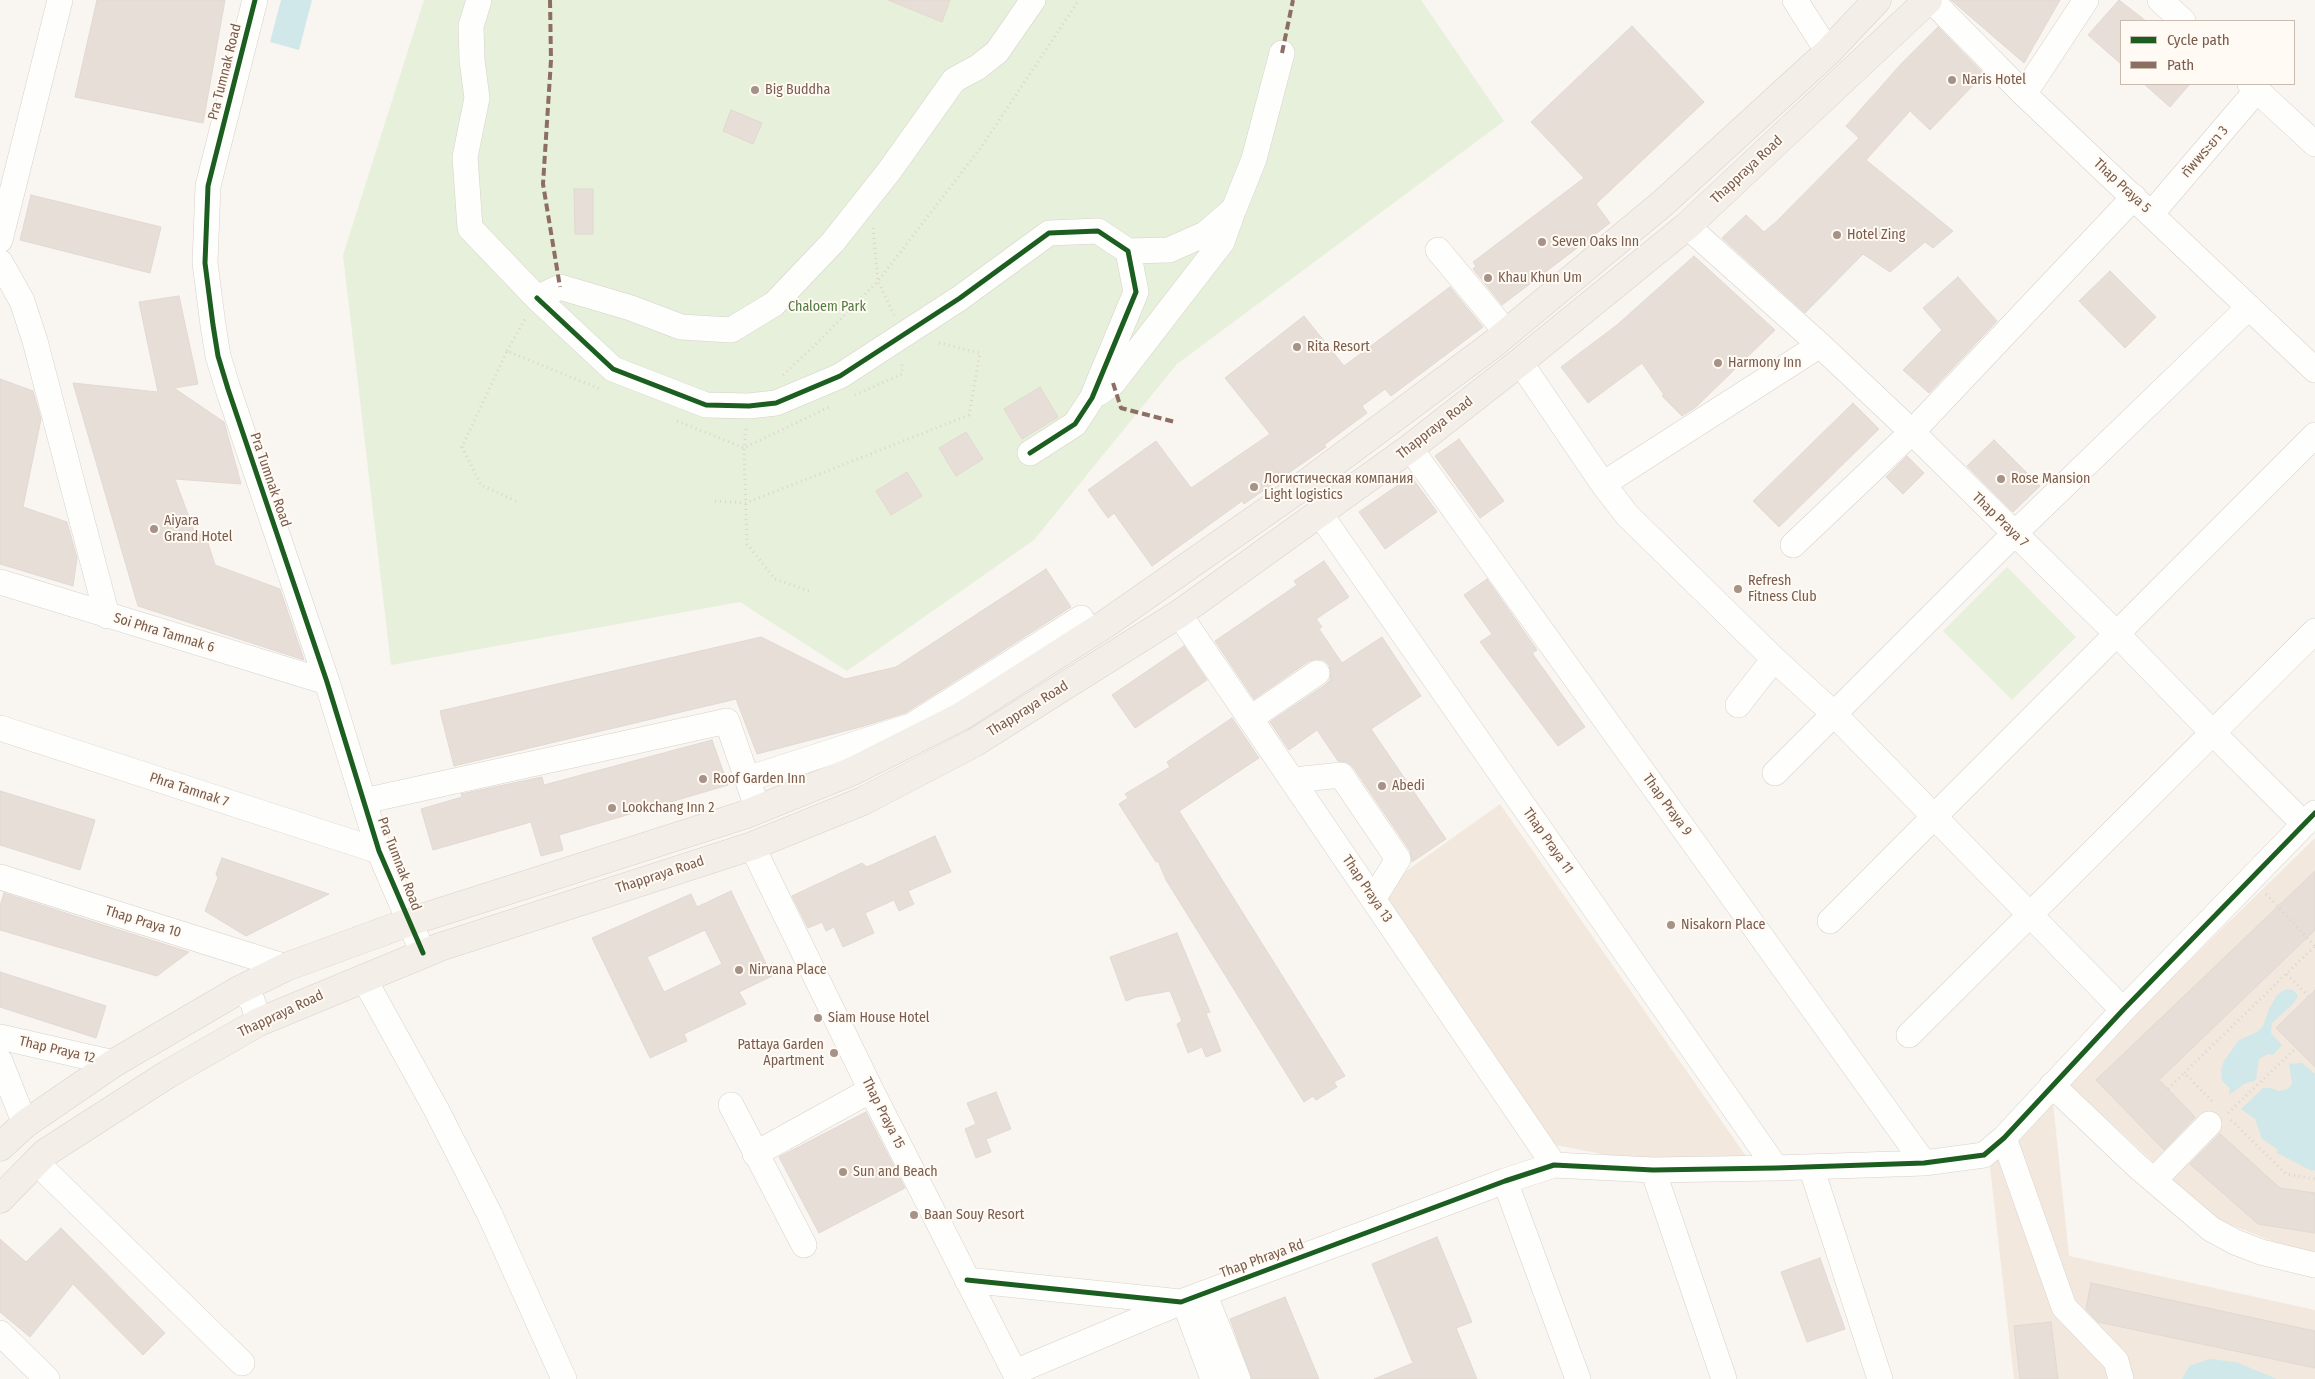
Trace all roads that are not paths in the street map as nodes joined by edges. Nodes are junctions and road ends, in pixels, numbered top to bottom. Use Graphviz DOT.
graph roads {
  1 [pos="60,0"];
  2 [pos="255,0"];
  3 [pos="479,0"];
  4 [pos="1033,0"];
  5 [pos="1795,0"];
  6 [pos="1878,0"];
  7 [pos="1929,0"];
  8 [pos="2086,0"];
  9 [pos="2160,0"];
  10 [pos="2182,20"];
  11 [pos="1828,52"];
  12 [pos="1282,53"];
  13 [pos="2254,87"];
  14 [pos="2024,94"];
  15 [pos="2315,144"];
  16 [pos="2143,205"];
  17 [pos="1234,209"];
  18 [pos="1687,226"];
  19 [pos="0,240"];
  20 [pos="1438,250"];
  21 [pos="1128,251"];
  22 [pos="0,262"];
  23 [pos="537,298"];
  24 [pos="2249,307"];
  25 [pos="1507,333"];
  26 [pos="1820,345"];
  27 [pos="1520,362"];
  28 [pos="2315,370"];
  29 [pos="1092,398"];
  30 [pos="1912,432"];
  31 [pos="2315,434"];
  32 [pos="1410,448"];
  33 [pos="1030,453"];
  34 [pos="1603,484"];
  35 [pos="1320,514"];
  36 [pos="2014,534"];
  37 [pos="1793,545"];
  38 [pos="0,582"];
  39 [pos="1179,614"];
  40 [pos="107,616"];
  41 [pos="2315,631"];
  42 [pos="1091,634"];
  43 [pos="2118,634"];
  44 [pos="1774,659"];
  45 [pos="1317,673"];
  46 [pos="328,682"];
  47 [pos="1738,705"];
  48 [pos="1833,713"];
  49 [pos="1251,718"];
  50 [pos="0,728"];
  51 [pos="2213,733"];
  52 [pos="1775,773"];
  53 [pos="747,779"];
  54 [pos="1294,780"];
  55 [pos="364,801"];
  56 [pos="758,810"];
  57 [pos="1933,817"];
  58 [pos="2310,818"];
  59 [pos="752,846"];
  60 [pos="379,851"];
  61 [pos="0,878"];
  62 [pos="1374,898"];
  63 [pos="2030,917"];
  64 [pos="1830,921"];
  65 [pos="409,922"];
  66 [pos="423,953"];
  67 [pos="286,967"];
  68 [pos="363,977"];
  69 [pos="239,990"];
  70 [pos="2123,1010"];
  71 [pos="258,1022"];
  72 [pos="1909,1035"];
  73 [pos="0,1037"];
  74 [pos="0,1061"];
  75 [pos="114,1063"];
  76 [pos="2052,1085"];
  77 [pos="871,1090"];
  78 [pos="730,1105"];
  79 [pos="2218,1116"];
  80 [pos="25,1124"];
  81 [pos="2004,1138"];
  82 [pos="0,1147"];
  83 [pos="755,1154"];
  84 [pos="36,1162"];
  85 [pos="1924,1163"];
  86 [pos="1554,1165"];
  87 [pos="1811,1167"];
  88 [pos="1776,1168"];
  89 [pos="1653,1170"];
  90 [pos="1505,1180"];
  91 [pos="2154,1180"];
  92 [pos="0,1198"];
  93 [pos="804,1245"];
  94 [pos="2315,1265"];
  95 [pos="967,1280"];
  96 [pos="1190,1298"];
  97 [pos="0,1333"];
  98 [pos="242,1363"];
  99 [pos="1017,1376"];
  100 [pos="47,1379"];
  101 [pos="564,1379"];
  102 [pos="1213,1379"];
  103 [pos="1238,1379"];
  104 [pos="1578,1379"];
  105 [pos="1724,1379"];
  106 [pos="1880,1379"];
  107 [pos="2121,1379"];
  1 -- 19 [label="street"];
  2 -- 46 [label="street, Pra Tumnak Road"];
  3 -- 23 [label="street"];
  4 -- 23 [label="street"];
  5 -- 11 [label="street"];
  6 -- 11 [label="main road"];
  7 -- 14 [label="street, Thap Praya 5"];
  7 -- 18 [label="main road, Thappraya Road"];
  8 -- 14 [label="street"];
  9 -- 10 [label="street"];
  11 -- 25 [label="main road"];
  12 -- 17 [label="street"];
  13 -- 15 [label="street"];
  13 -- 16 [label="street, ทัพพระยา 3"];
  14 -- 16 [label="street, Thap Praya 5"];
  16 -- 24 [label="street, Thap Praya 5"];
  16 -- 30 [label="street, ทัพพระยา 3"];
  17 -- 21 [label="street"];
  17 -- 29 [label="street"];
  18 -- 26 [label="street, Thap Praya 7"];
  18 -- 27 [label="main road, Thappraya Road"];
  20 -- 25 [label="street"];
  21 -- 23 [label="street"];
  21 -- 29 [label="street"];
  22 -- 40 [label="street"];
  24 -- 28 [label="street, Thap Praya 5"];
  24 -- 36 [label="street"];
  25 -- 42 [label="main road"];
  26 -- 30 [label="street, Thap Praya 7"];
  26 -- 34 [label="street"];
  27 -- 32 [label="main road, Thappraya Road"];
  27 -- 34 [label="street"];
  29 -- 33 [label="street"];
  30 -- 36 [label="street, Thap Praya 7"];
  30 -- 37 [label="street, ทัพพระยา 3"];
  31 -- 43 [label="street"];
  32 -- 35 [label="main road, Thappraya Road"];
  32 -- 85 [label="street, Thap Praya 9"];
  34 -- 44 [label="street"];
  35 -- 39 [label="main road, Thappraya Road"];
  35 -- 88 [label="street, Thap Praya 11"];
  36 -- 43 [label="street, Thap Praya 7"];
  36 -- 48 [label="street"];
  38 -- 40 [label="street, Soi Phra Tamnak 6"];
  39 -- 49 [label="street, Thap Praya 13"];
  39 -- 59 [label="main road, Thappraya Road"];
  40 -- 46 [label="street, Soi Phra Tamnak 6"];
  41 -- 51 [label="street"];
  42 -- 53 [label="street"];
  42 -- 56 [label="main road"];
  43 -- 51 [label="street, Thap Praya 7"];
  43 -- 57 [label="street"];
  44 -- 47 [label="street"];
  44 -- 48 [label="street"];
  45 -- 49 [label="street"];
  46 -- 55 [label="street, Pra Tumnak Road"];
  48 -- 52 [label="street"];
  48 -- 57 [label="street"];
  49 -- 54 [label="street, Thap Praya 13"];
  50 -- 60 [label="street, Phra Tamnak 7"];
  51 -- 58 [label="street, Thap Praya 7"];
  51 -- 63 [label="street"];
  53 -- 55 [label="street"];
  53 -- 56 [label="street"];
  54 -- 62 [label="street, Thap Praya 13"];
  54 -- 62 [label="street"];
  55 -- 60 [label="street, Pra Tumnak Road"];
  56 -- 65 [label="main road"];
  57 -- 63 [label="street"];
  57 -- 64 [label="street"];
  58 -- 70 [label="street, Thap Phraya Rd"];
  59 -- 66 [label="main road, Thappraya Road"];
  59 -- 77 [label="street, Thap Praya 15"];
  60 -- 65 [label="street, Pra Tumnak Road"];
  61 -- 67 [label="street, Thap Praya 10"];
  62 -- 86 [label="street, Thap Praya 13"];
  63 -- 70 [label="street"];
  63 -- 72 [label="street"];
  65 -- 66 [label="street, Pra Tumnak Road"];
  65 -- 67 [label="main road"];
  66 -- 68 [label="main road, Thappraya Road"];
  67 -- 69 [label="main road"];
  68 -- 71 [label="main road, Thappraya Road"];
  68 -- 101 [label="street"];
  69 -- 71 [label="street"];
  69 -- 75 [label="main road"];
  70 -- 76 [label="street, Thap Phraya Rd"];
  71 -- 84 [label="main road, Thappraya Road"];
  73 -- 75 [label="street, Thap Praya 12"];
  74 -- 80 [label="street"];
  75 -- 80 [label="main road"];
  76 -- 81 [label="street, Thap Phraya Rd"];
  76 -- 91 [label="street"];
  77 -- 83 [label="street"];
  77 -- 95 [label="street, Thap Praya 15"];
  78 -- 83 [label="street"];
  79 -- 91 [label="street"];
  80 -- 82 [label="main road"];
  81 -- 85 [label="street, Thap Phraya Rd"];
  81 -- 107 [label="street"];
  83 -- 93 [label="street"];
  84 -- 92 [label="main road, Thappraya Road"];
  84 -- 98 [label="street"];
  85 -- 87 [label="street, Thap Phraya Rd"];
  86 -- 89 [label="street, Thap Phraya Rd"];
  86 -- 90 [label="street, Thap Phraya Rd"];
  87 -- 88 [label="street, Thap Phraya Rd"];
  87 -- 106 [label="street"];
  88 -- 89 [label="street, Thap Phraya Rd"];
  89 -- 105 [label="street"];
  90 -- 96 [label="street, Thap Phraya Rd"];
  90 -- 104 [label="street"];
  91 -- 94 [label="street"];
  95 -- 96 [label="street, Thap Phraya Rd"];
  95 -- 99 [label="street, Thap Praya 15"];
  96 -- 99 [label="street"];
  96 -- 102 [label="street"];
  96 -- 103 [label="street"];
  97 -- 100 [label="street"];
}
